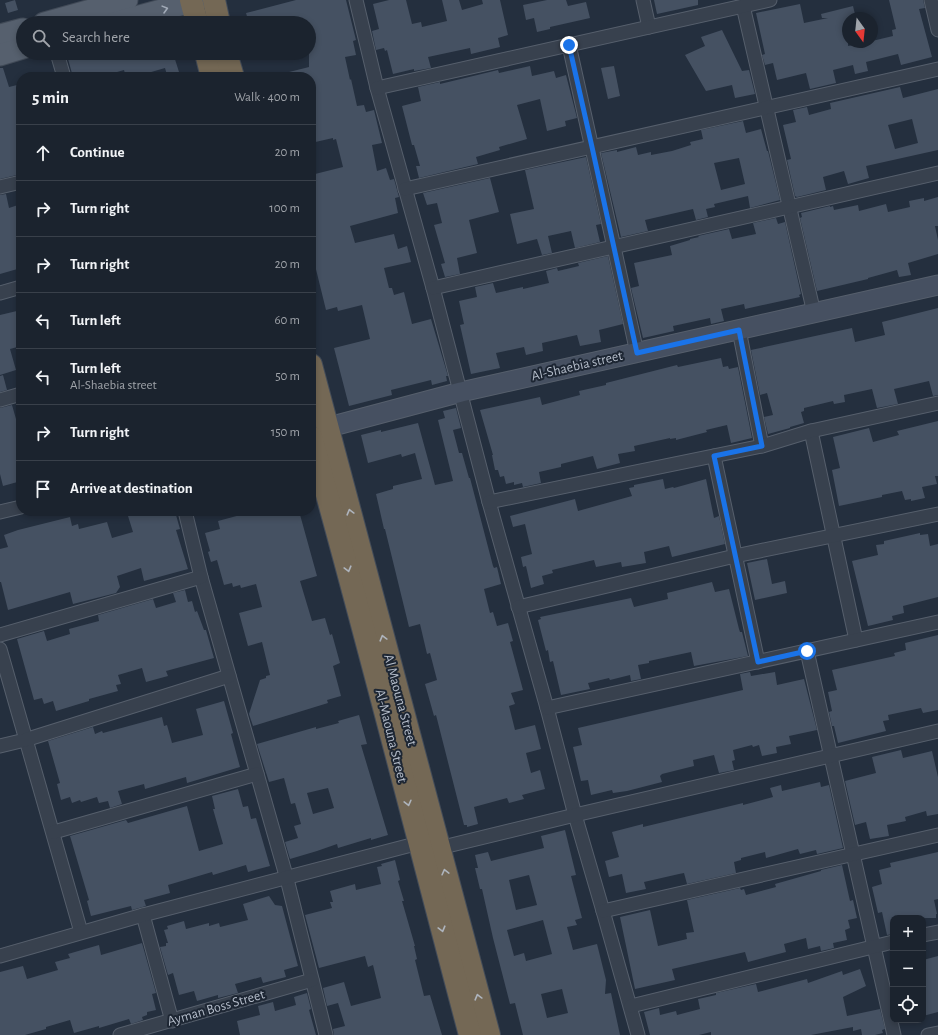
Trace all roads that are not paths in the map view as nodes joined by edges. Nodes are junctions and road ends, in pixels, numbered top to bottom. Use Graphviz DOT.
graph roads {
  1 [pos="127,0"];
  2 [pos="214,0"];
  3 [pos="356,0"];
  4 [pos="643,0"];
  5 [pos="770,0"];
  6 [pos="931,0"];
  7 [pos="193,1"];
  8 [pos="744,6"];
  9 [pos="69,16"];
  10 [pos="139,16"];
  11 [pos="196,16"];
  12 [pos="217,16"];
  13 [pos="649,27"];
  14 [pos="938,30"];
  15 [pos="16,31"];
  16 [pos="0,35"];
  17 [pos="569,45"];
  18 [pos="16,50"];
  19 [pos="0,55"];
  20 [pos="59,60"];
  21 [pos="208,60"];
  22 [pos="228,60"];
  23 [pos="938,69"];
  24 [pos="63,72"];
  25 [pos="211,72"];
  26 [pos="232,72"];
  27 [pos="377,88"];
  28 [pos="767,108"];
  29 [pos="592,147"];
  30 [pos="938,173"];
  31 [pos="16,183"];
  32 [pos="0,187"];
  33 [pos="405,189"];
  34 [pos="790,206"];
  35 [pos="614,246"];
  36 [pos="938,285"];
  37 [pos="16,288"];
  38 [pos="433,288"];
  39 [pos="0,293"];
  40 [pos="814,313"];
  41 [pos="739,330"];
  42 [pos="637,353"];
  43 [pos="461,392"];
  44 [pos="16,395"];
  45 [pos="0,400"];
  46 [pos="938,404"];
  47 [pos="316,421"];
  48 [pos="811,431"];
  49 [pos="317,432"];
  50 [pos="762,446"];
  51 [pos="714,456"];
  52 [pos="489,502"];
  53 [pos="16,508"];
  54 [pos="1,510"];
  55 [pos="938,514"];
  56 [pos="186,516"];
  57 [pos="833,537"];
  58 [pos="735,556"];
  59 [pos="201,577"];
  60 [pos="518,607"];
  61 [pos="938,622"];
  62 [pos="0,635"];
  63 [pos="856,640"];
  64 [pos="0,649"];
  65 [pos="807,651"];
  66 [pos="758,662"];
  67 [pos="229,676"];
  68 [pos="547,708"];
  69 [pos="938,731"];
  70 [pos="25,740"];
  71 [pos="0,746"];
  72 [pos="830,756"];
  73 [pos="257,774"];
  74 [pos="575,815"];
  75 [pos="54,832"];
  76 [pos="938,835"];
  77 [pos="418,843"];
  78 [pos="439,848"];
  79 [pos="853,853"];
  80 [pos="287,879"];
  81 [pos="603,911"];
  82 [pos="143,915"];
  83 [pos="82,932"];
  84 [pos="938,932"];
  85 [pos="926,935"];
  86 [pos="890,943"];
  87 [pos="873,947"];
  88 [pos="1,951"];
  89 [pos="312,980"];
  90 [pos="631,1006"];
  91 [pos="172,1021"];
  92 [pos="938,1033"];
  93 [pos="120,1035"];
  94 [pos="326,1035"];
  95 [pos="470,1035"];
  96 [pos="489,1035"];
  97 [pos="638,1035"];
  98 [pos="894,1035"];
  99 [pos="928,1035"];
  1 -- 9 [label="main road"];
  2 -- 12 [label="highway"];
  3 -- 27 [label="street"];
  4 -- 13 [label="street"];
  5 -- 8 [label="street"];
  6 -- 14 [label="street"];
  10 -- 7 [label="main road, one-way"];
  7 -- 11 [label="highway"];
  8 -- 13 [label="street"];
  8 -- 28 [label="street"];
  13 -- 17 [label="street"];
  15 -- 16 [label="main road"];
  17 -- 27 [label="street"];
  17 -- 29 [label="street"];
  18 -- 19 [label="main road"];
  20 -- 24 [label="street"];
  21 -- 25 [label="highway"];
  22 -- 26 [label="highway"];
  23 -- 28 [label="street"];
  27 -- 33 [label="street"];
  28 -- 29 [label="street"];
  28 -- 34 [label="street"];
  29 -- 33 [label="street"];
  29 -- 35 [label="street"];
  30 -- 34 [label="street"];
  31 -- 32 [label="street"];
  33 -- 38 [label="street"];
  34 -- 35 [label="street"];
  34 -- 40 [label="street"];
  35 -- 38 [label="street"];
  35 -- 42 [label="street"];
  36 -- 40 [label="street, Al-Shaebia street"];
  37 -- 39 [label="street"];
  38 -- 43 [label="street"];
  40 -- 41 [label="street, Al-Shaebia street"];
  41 -- 42 [label="street, Al-Shaebia street"];
  41 -- 50 [label="street"];
  42 -- 43 [label="street, Al-Shaebia street"];
  43 -- 49 [label="street, Al-Shaebia street"];
  43 -- 52 [label="street"];
  44 -- 45 [label="street"];
  46 -- 48 [label="street"];
  47 -- 49 [label="highway, Al Maouna Street"];
  48 -- 50 [label="street"];
  48 -- 57 [label="street"];
  49 -- 77 [label="highway, Al-Maouna Street, one-way"];
  78 -- 49 [label="highway, Al Maouna Street, one-way"];
  50 -- 51 [label="street"];
  51 -- 52 [label="street"];
  51 -- 58 [label="street"];
  52 -- 60 [label="street"];
  53 -- 54 [label="street"];
  55 -- 57 [label="street"];
  56 -- 59 [label="street"];
  57 -- 58 [label="street"];
  57 -- 63 [label="street"];
  58 -- 60 [label="street"];
  58 -- 66 [label="street"];
  59 -- 62 [label="street"];
  59 -- 67 [label="street"];
  60 -- 68 [label="street"];
  61 -- 63 [label="street"];
  63 -- 65 [label="street"];
  64 -- 70 [label="street"];
  65 -- 66 [label="street"];
  65 -- 72 [label="street"];
  66 -- 68 [label="street"];
  67 -- 70 [label="street"];
  67 -- 73 [label="street"];
  68 -- 74 [label="street"];
  69 -- 72 [label="street"];
  70 -- 71 [label="street"];
  70 -- 75 [label="street"];
  72 -- 74 [label="street"];
  72 -- 79 [label="street"];
  73 -- 75 [label="street"];
  73 -- 80 [label="street"];
  74 -- 78 [label="street"];
  74 -- 81 [label="street"];
  75 -- 83 [label="street"];
  76 -- 79 [label="street"];
  77 -- 80 [label="street"];
  77 -- 95 [label="highway, Al-Maouna Street, one-way"];
  96 -- 78 [label="highway, Al Maouna Street, one-way"];
  79 -- 81 [label="street"];
  79 -- 87 [label="street"];
  80 -- 82 [label="street"];
  80 -- 89 [label="street"];
  81 -- 90 [label="street"];
  82 -- 83 [label="street"];
  82 -- 91 [label="street"];
  83 -- 88 [label="street"];
  84 -- 85 [label="street"];
  86 -- 87 [label="street"];
  87 -- 90 [label="street"];
  87 -- 98 [label="street"];
  89 -- 91 [label="street, Ayman Boss Street"];
  89 -- 94 [label="street"];
  90 -- 97 [label="street"];
  91 -- 93 [label="street, Ayman Boss Street"];
  92 -- 99 [label="street"];
}
